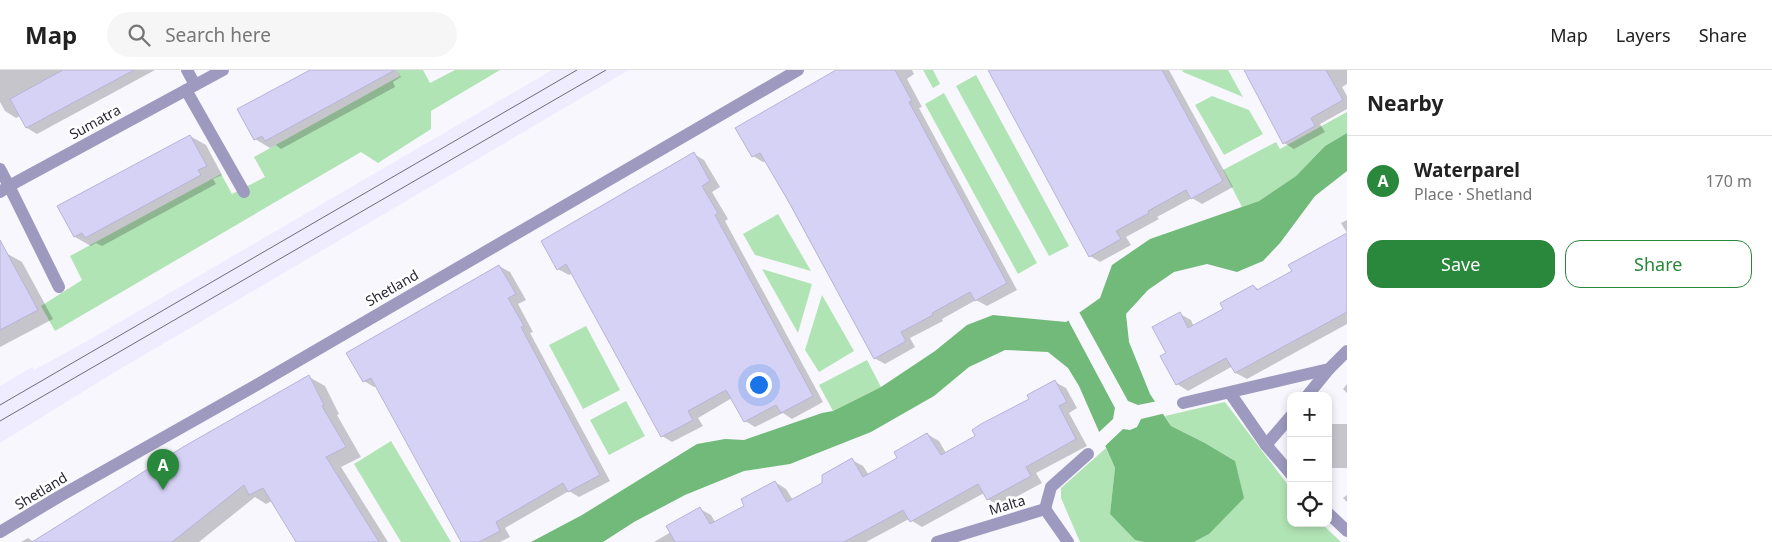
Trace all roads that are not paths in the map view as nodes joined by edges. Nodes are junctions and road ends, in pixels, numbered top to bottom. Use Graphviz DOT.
graph roads {
  1 [pos="187,70"];
  2 [pos="223,70"];
  3 [pos="798,70"];
  4 [pos="191,88"];
  5 [pos="0,169"];
  6 [pos="5,189"];
  7 [pos="244,192"];
  8 [pos="59,287"];
  9 [pos="1347,351"];
  10 [pos="1329,369"];
  11 [pos="1310,392"];
  12 [pos="1230,393"];
  13 [pos="1183,403"];
  14 [pos="1287,421"];
  15 [pos="1266,445"];
  16 [pos="1088,454"];
  17 [pos="1287,469"];
  18 [pos="1045,508"];
  19 [pos="1332,517"];
  20 [pos="1347,531"];
  21 [pos="0,532"];
  22 [pos="937,542"];
  23 [pos="1068,542"];
  1 -- 4 [label="street"];
  2 -- 4 [label="street, Sumatra"];
  3 -- 21 [label="street, Shetland"];
  4 -- 6 [label="street, Sumatra"];
  4 -- 7 [label="street"];
  5 -- 6 [label="street"];
  6 -- 8 [label="street"];
  9 -- 10 [label="street"];
  10 -- 11 [label="street"];
  10 -- 12 [label="street"];
  12 -- 13 [label="street"];
  12 -- 15 [label="street"];
  14 -- 15 [label="street"];
  15 -- 17 [label="street"];
  16 -- 18 [label="street, Malta"];
  18 -- 22 [label="street, Malta"];
  18 -- 23 [label="street"];
  19 -- 20 [label="street"];
}
